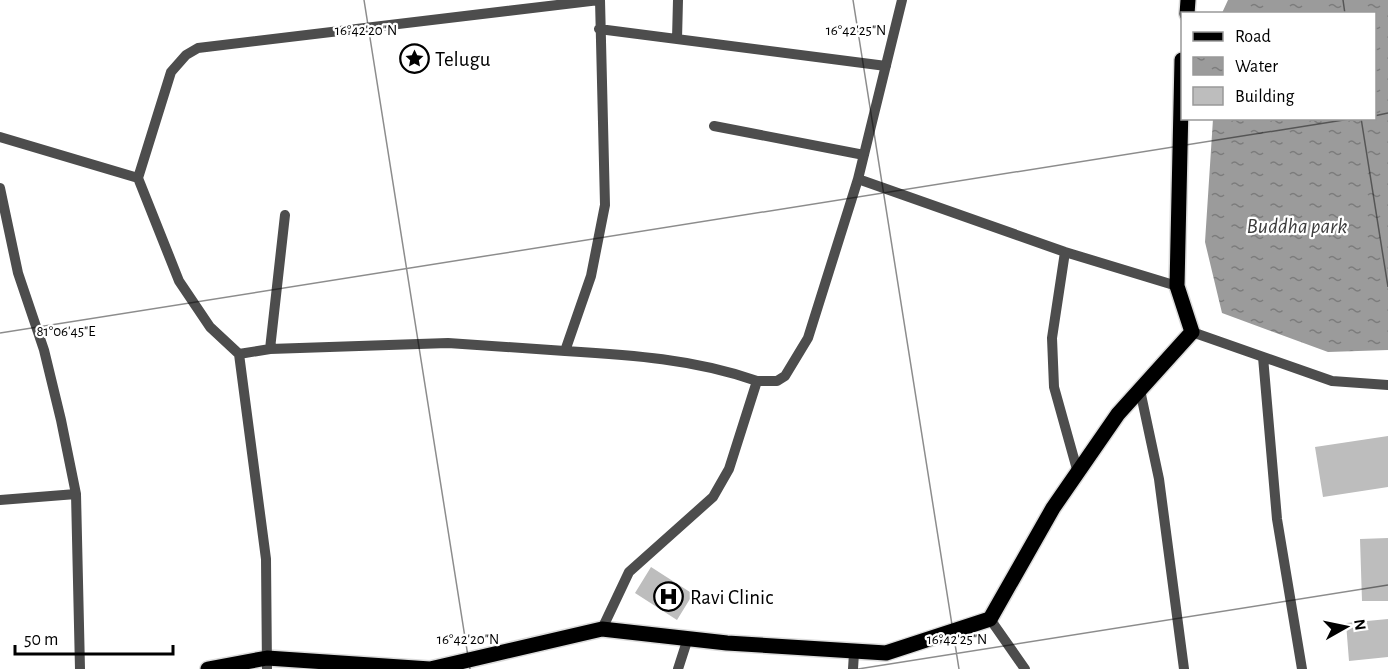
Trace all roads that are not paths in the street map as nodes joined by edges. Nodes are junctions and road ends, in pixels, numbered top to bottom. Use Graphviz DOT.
graph roads {
  1 [pos="599,0"];
  2 [pos="678,0"];
  3 [pos="902,0"];
  4 [pos="599,29"];
  5 [pos="677,39"];
  6 [pos="886,66"];
  7 [pos="1181,105"];
  8 [pos="714,126"];
  9 [pos="0,137"];
  10 [pos="864,155"];
  11 [pos="138,178"];
  12 [pos="858,179"];
  13 [pos="0,188"];
  14 [pos="285,215"];
  15 [pos="1065,252"];
  16 [pos="1177,286"];
  17 [pos="1192,332"];
  18 [pos="270,349"];
  19 [pos="566,351"];
  20 [pos="239,354"];
  21 [pos="1263,357"];
  22 [pos="757,381"];
  23 [pos="1388,385"];
  24 [pos="1140,390"];
  25 [pos="1078,472"];
  26 [pos="76,494"];
  27 [pos="0,500"];
  28 [pos="990,619"];
  29 [pos="602,629"];
  30 [pos="688,639"];
  31 [pos="854,653"];
  32 [pos="267,664"];
  33 [pos="80,669"];
  34 [pos="208,669"];
  35 [pos="678,669"];
  36 [pos="853,669"];
  37 [pos="1025,669"];
  38 [pos="1184,669"];
  39 [pos="1302,669"];
  1 -- 4 [label="street"];
  1 -- 11 [label="street"];
  2 -- 5 [label="street"];
  3 -- 6 [label="street"];
  4 -- 5 [label="street"];
  4 -- 19 [label="street"];
  5 -- 6 [label="street"];
  6 -- 10 [label="street"];
  7 -- 16 [label="main road"];
  8 -- 10 [label="street"];
  9 -- 11 [label="street"];
  10 -- 12 [label="street"];
  11 -- 20 [label="street"];
  12 -- 15 [label="street"];
  12 -- 22 [label="street"];
  13 -- 26 [label="street"];
  14 -- 18 [label="street"];
  15 -- 16 [label="street"];
  15 -- 25 [label="street"];
  16 -- 17 [label="main road"];
  17 -- 21 [label="street"];
  17 -- 24 [label="main road"];
  18 -- 19 [label="street"];
  18 -- 20 [label="street"];
  19 -- 22 [label="street"];
  20 -- 32 [label="street"];
  21 -- 23 [label="street"];
  21 -- 39 [label="street"];
  22 -- 29 [label="street"];
  24 -- 25 [label="main road"];
  24 -- 38 [label="street"];
  25 -- 28 [label="main road"];
  26 -- 27 [label="street"];
  26 -- 33 [label="street"];
  28 -- 31 [label="main road"];
  28 -- 37 [label="street"];
  29 -- 30 [label="main road"];
  29 -- 32 [label="main road"];
  30 -- 31 [label="main road"];
  30 -- 35 [label="street"];
  31 -- 36 [label="street"];
  32 -- 34 [label="main road"];
}
